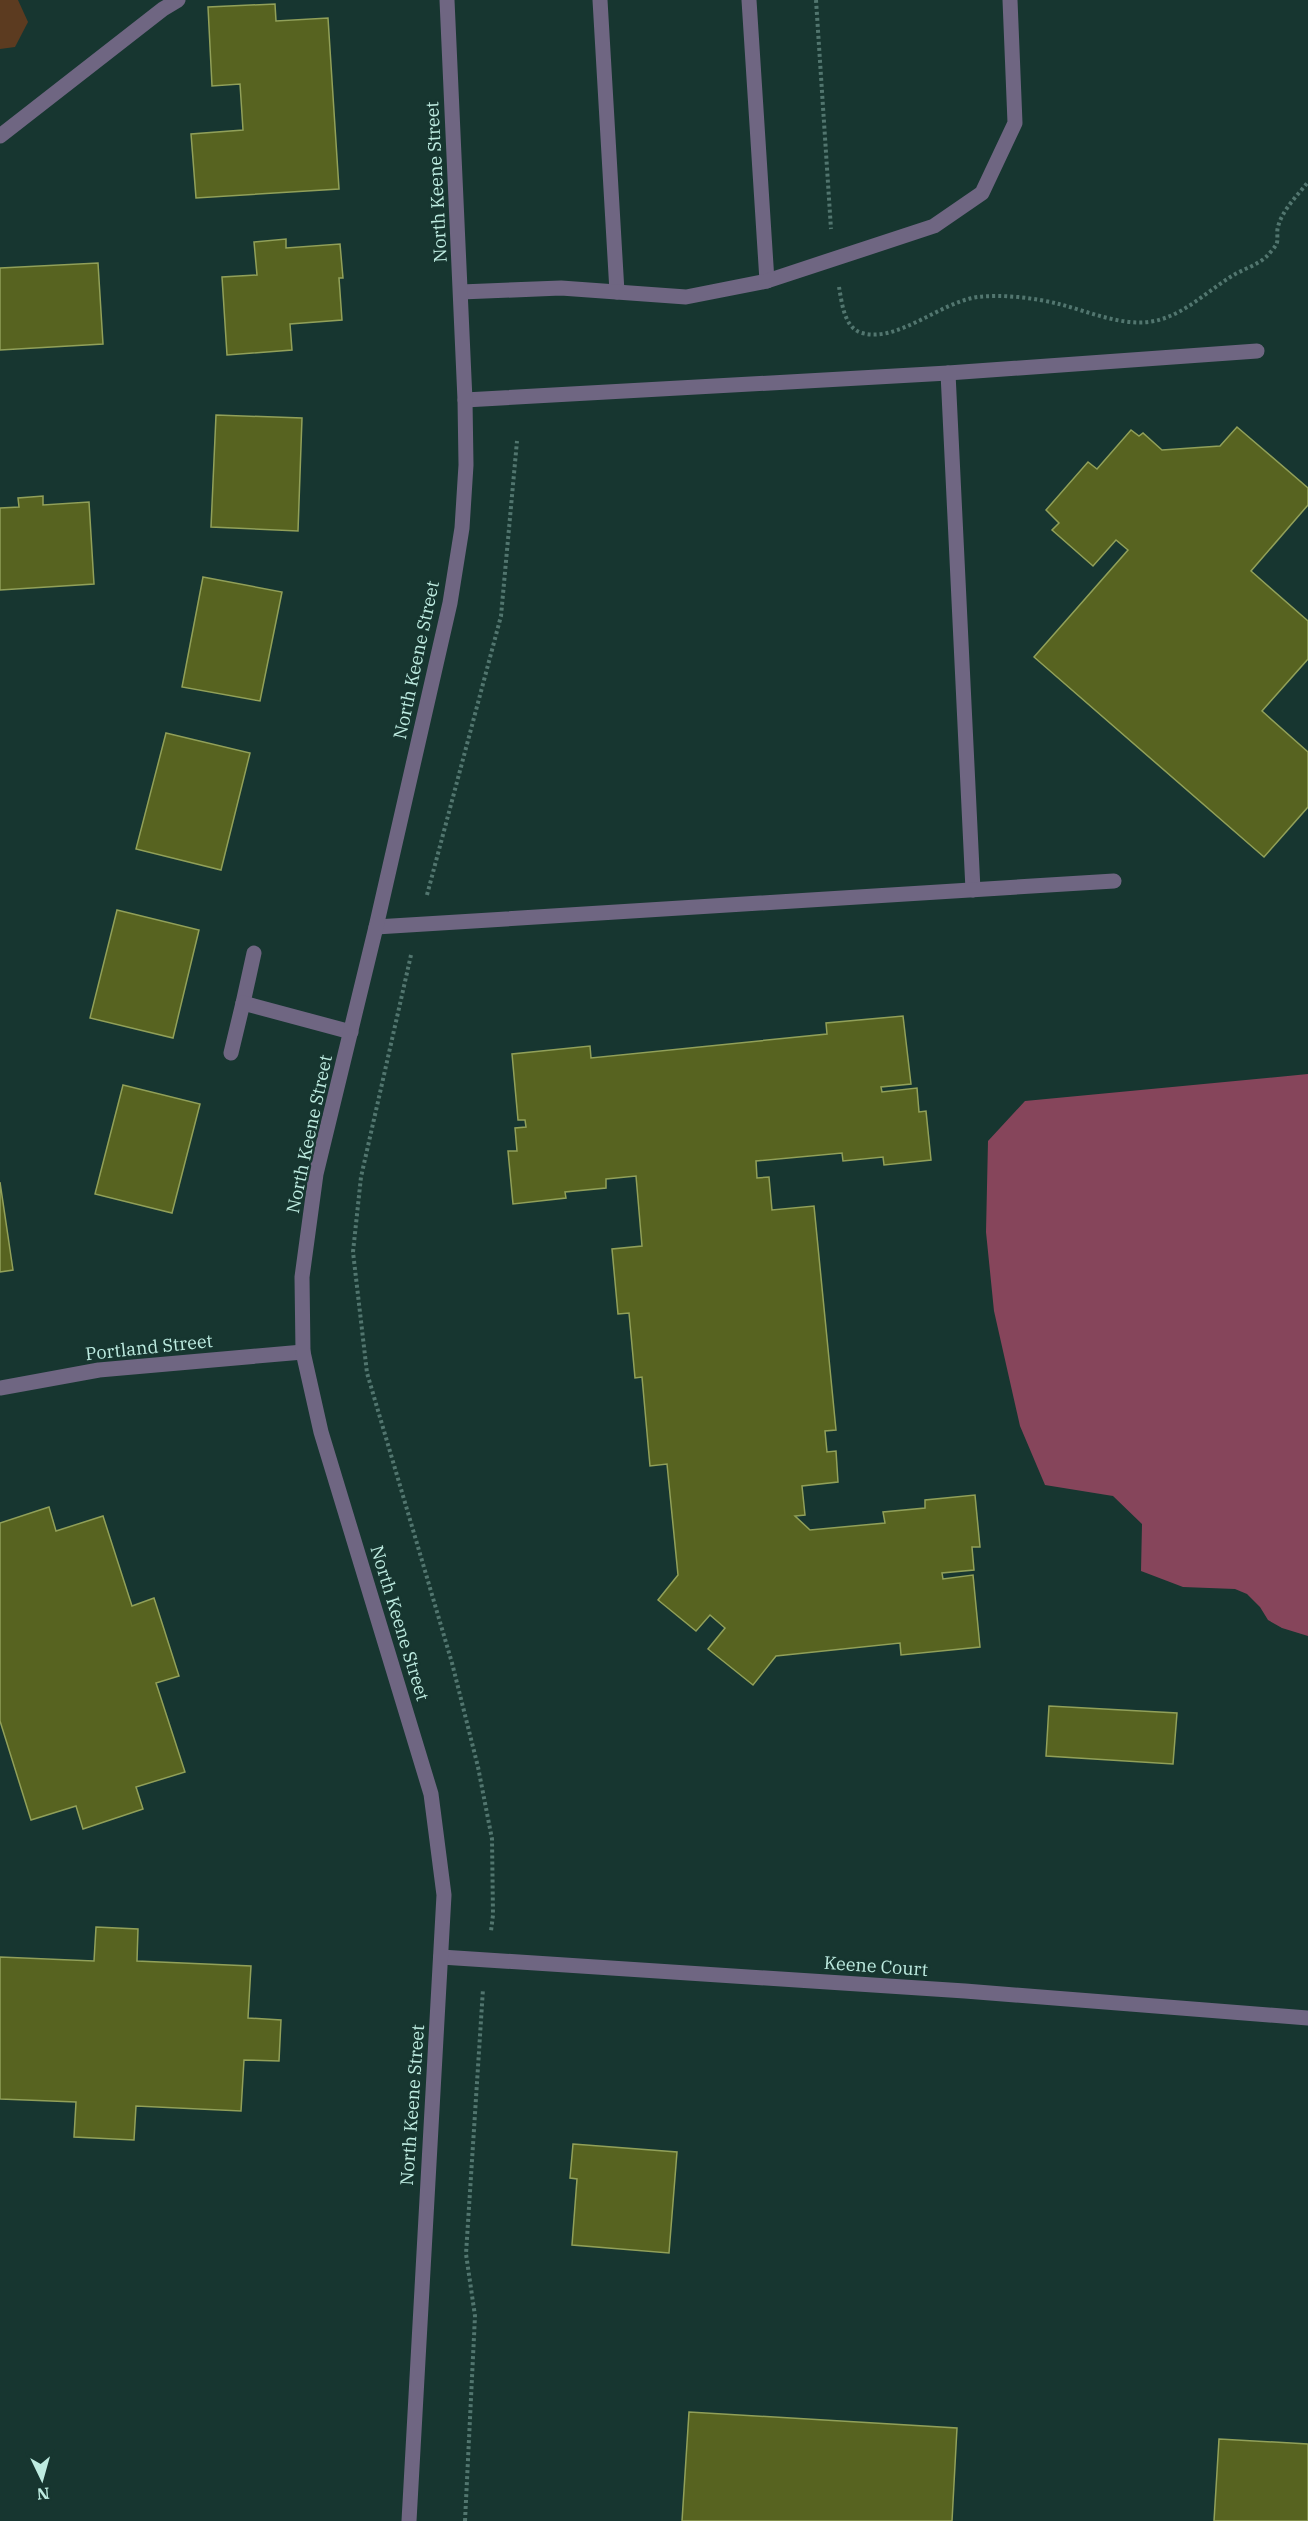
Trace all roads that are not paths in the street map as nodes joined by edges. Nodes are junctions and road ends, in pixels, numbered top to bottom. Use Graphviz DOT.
graph roads {
  1 [pos="178,0"];
  2 [pos="447,0"];
  3 [pos="600,0"];
  4 [pos="749,0"];
  5 [pos="1010,0"];
  6 [pos="0,136"];
  7 [pos="767,281"];
  8 [pos="460,292"];
  9 [pos="617,292"];
  10 [pos="1257,351"];
  11 [pos="948,373"];
  12 [pos="465,400"];
  13 [pos="1114,881"];
  14 [pos="974,890"];
  15 [pos="376,927"];
  16 [pos="254,953"];
  17 [pos="243,1003"];
  18 [pos="351,1032"];
  19 [pos="231,1053"];
  20 [pos="303,1352"];
  21 [pos="0,1388"];
  22 [pos="441,1957"];
  23 [pos="1308,2018"];
  24 [pos="409,2521"];
  1 -- 6 [label="street"];
  2 -- 8 [label="street, North Keene Street"];
  3 -- 9 [label="street"];
  4 -- 7 [label="street"];
  5 -- 7 [label="street"];
  7 -- 9 [label="street"];
  8 -- 9 [label="street"];
  8 -- 12 [label="street, North Keene Street"];
  10 -- 11 [label="street"];
  11 -- 12 [label="street"];
  11 -- 14 [label="street"];
  12 -- 15 [label="street, North Keene Street"];
  13 -- 14 [label="street"];
  14 -- 15 [label="street"];
  15 -- 18 [label="street, North Keene Street"];
  16 -- 17 [label="street"];
  17 -- 18 [label="street"];
  17 -- 19 [label="street"];
  18 -- 20 [label="street, North Keene Street"];
  20 -- 21 [label="street, Portland Street"];
  20 -- 22 [label="street, North Keene Street"];
  22 -- 23 [label="street, Keene Court"];
  22 -- 24 [label="street, North Keene Street"];
}
